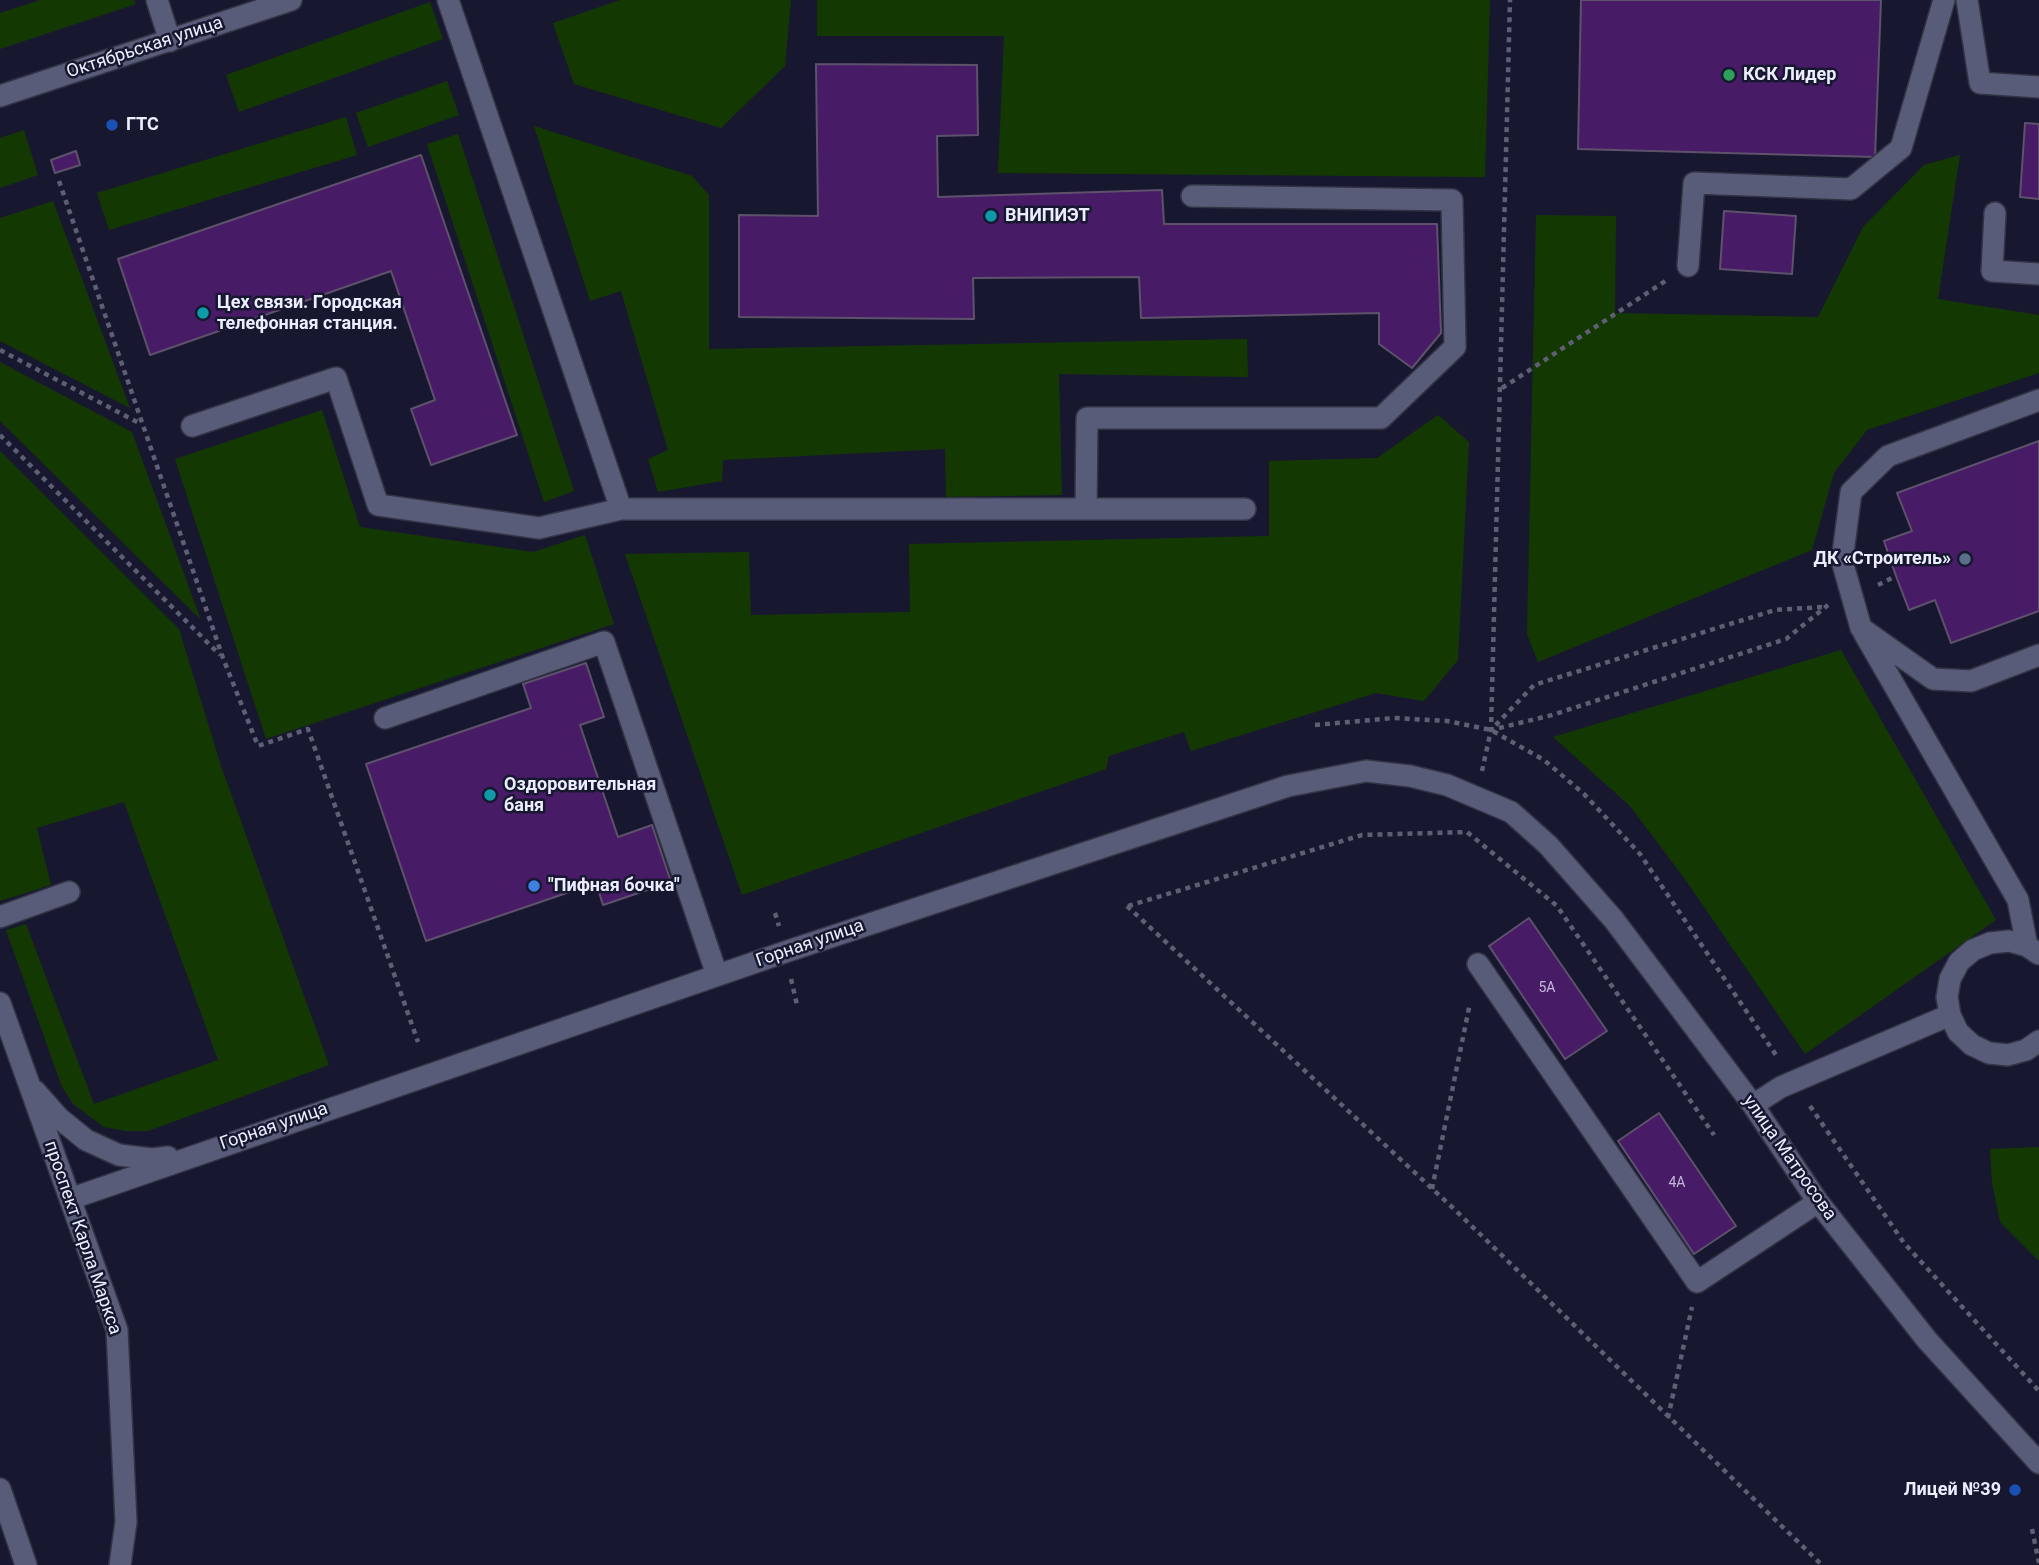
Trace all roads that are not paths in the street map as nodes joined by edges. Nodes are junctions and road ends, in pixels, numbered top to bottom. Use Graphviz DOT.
graph roads {
  1 [pos="157,0"];
  2 [pos="291,0"];
  3 [pos="448,0"];
  4 [pos="1944,0"];
  5 [pos="1967,0"];
  6 [pos="170,41"];
  7 [pos="2039,87"];
  8 [pos="0,96"];
  9 [pos="1192,196"];
  10 [pos="1995,213"];
  11 [pos="1688,266"];
  12 [pos="2039,274"];
  13 [pos="2039,400"];
  14 [pos="192,426"];
  15 [pos="621,509"];
  16 [pos="1086,509"];
  17 [pos="1245,509"];
  18 [pos="1861,628"];
  19 [pos="2039,655"];
  20 [pos="385,718"];
  21 [pos="1548,845"];
  22 [pos="69,892"];
  23 [pos="0,918"];
  24 [pos="2033,950"];
  25 [pos="1478,964"];
  26 [pos="717,975"];
  27 [pos="0,1003"];
  28 [pos="1950,1015"];
  29 [pos="2039,1041"];
  30 [pos="27,1081"];
  31 [pos="1753,1105"];
  32 [pos="195,1154"];
  33 [pos="70,1199"];
  34 [pos="1818,1202"];
  35 [pos="2039,1462"];
  36 [pos="0,1489"];
  37 [pos="26,1565"];
  38 [pos="120,1565"];
  1 -- 6 [label="street"];
  2 -- 6 [label="street, Октябрьская улица"];
  3 -- 15 [label="street"];
  4 -- 11 [label="street"];
  5 -- 7 [label="street"];
  6 -- 8 [label="street, Октябрьская улица"];
  9 -- 16 [label="street"];
  10 -- 12 [label="street"];
  13 -- 18 [label="street"];
  14 -- 15 [label="street"];
  15 -- 16 [label="street"];
  16 -- 17 [label="street"];
  18 -- 19 [label="street"];
  18 -- 24 [label="street"];
  20 -- 26 [label="street"];
  21 -- 26 [label="street, Горная улица"];
  21 -- 31 [label="street, улица Матросова"];
  22 -- 23 [label="street"];
  24 -- 28 [label="street"];
  25 -- 34 [label="street"];
  26 -- 32 [label="street, Горная улица"];
  27 -- 30 [label="street, проспект Карла Маркса"];
  28 -- 29 [label="street"];
  28 -- 31 [label="street"];
  30 -- 32 [label="street"];
  30 -- 33 [label="street, проспект Карла Маркса"];
  31 -- 34 [label="street, улица Матросова"];
  32 -- 33 [label="street, Горная улица"];
  33 -- 38 [label="street, проспект Карла Маркса"];
  34 -- 35 [label="street, улица Матросова"];
  36 -- 37 [label="street"];
}
